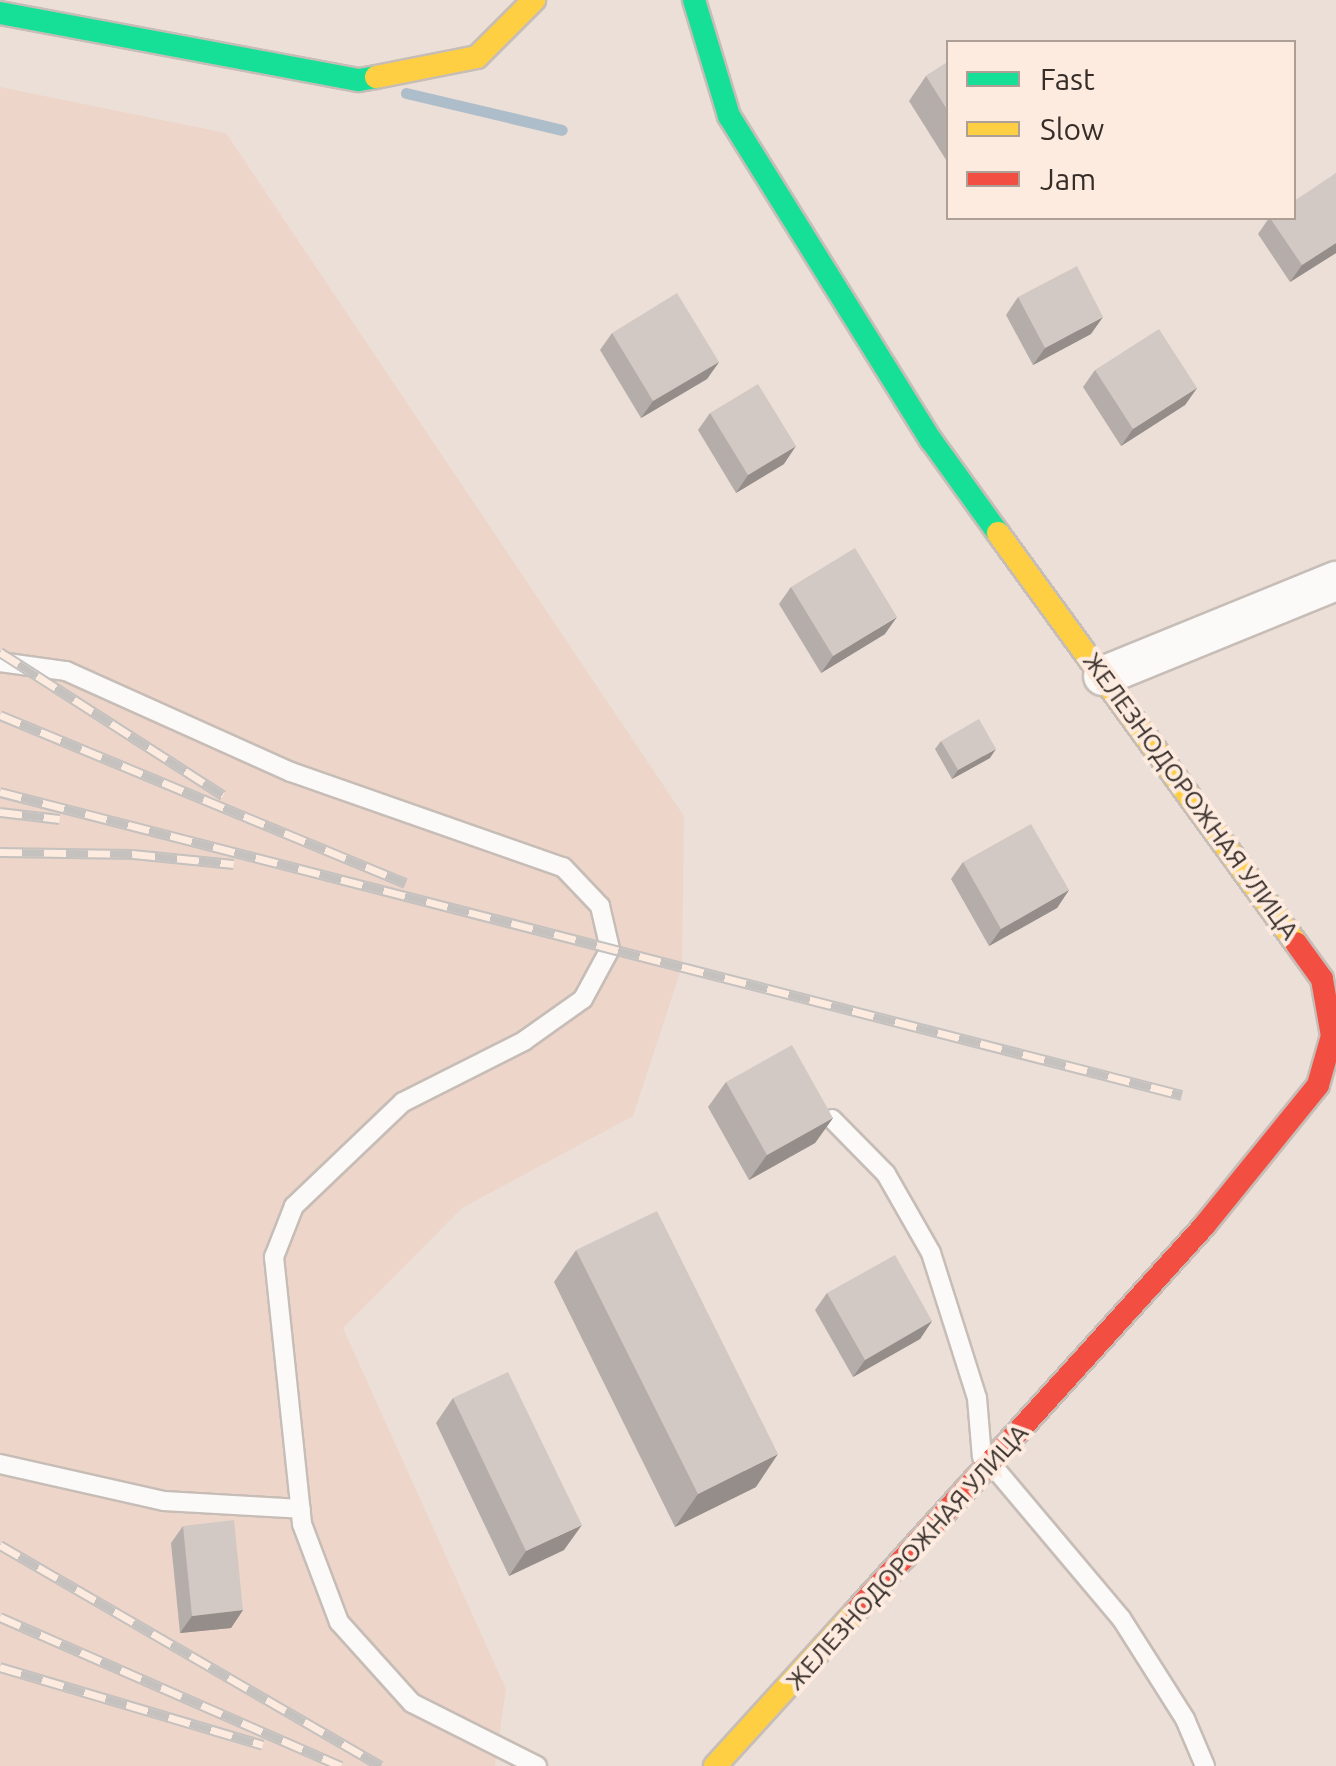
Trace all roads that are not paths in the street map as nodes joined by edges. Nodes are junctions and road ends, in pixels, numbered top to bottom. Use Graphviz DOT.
graph roads {
  1 [pos="88,0"];
  2 [pos="534,0"];
  3 [pos="694,0"];
  4 [pos="0,13"];
  5 [pos="113,36"];
  6 [pos="1336,581"];
  7 [pos="0,662"];
  8 [pos="1104,676"];
  9 [pos="1333,1043"];
  10 [pos="832,1118"];
  11 [pos="0,1464"];
  12 [pos="988,1469"];
  13 [pos="300,1509"];
  14 [pos="538,1766"];
  15 [pos="716,1766"];
  16 [pos="1204,1766"];
  1 -- 5 [label="street"];
  2 -- 5 [label="street"];
  3 -- 8 [label="street, ЖЕЛЕЗНОДОРОЖНАЯ УЛИЦА"];
  4 -- 5 [label="street"];
  6 -- 8 [label="street"];
  7 -- 13 [label="lane"];
  8 -- 9 [label="street, ЖЕЛЕЗНОДОРОЖНАЯ УЛИЦА"];
  9 -- 12 [label="street, ЖЕЛЕЗНОДОРОЖНАЯ УЛИЦА"];
  10 -- 12 [label="lane"];
  11 -- 13 [label="lane"];
  12 -- 15 [label="street, ЖЕЛЕЗНОДОРОЖНАЯ УЛИЦА"];
  12 -- 16 [label="lane"];
  13 -- 14 [label="lane"];
}
